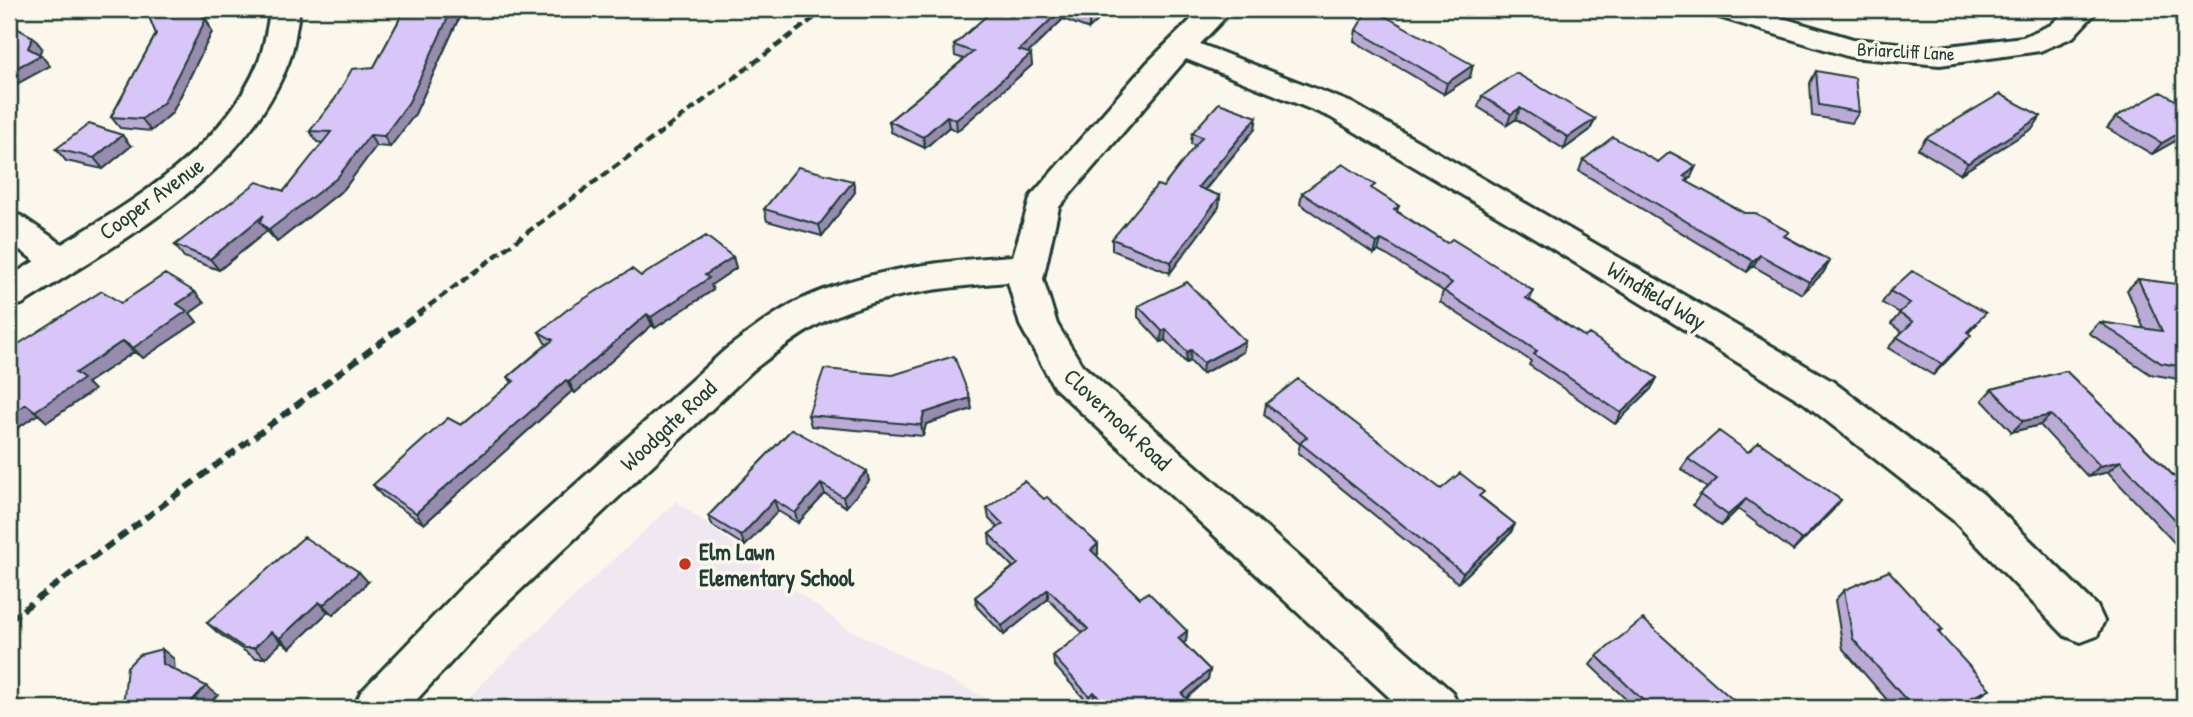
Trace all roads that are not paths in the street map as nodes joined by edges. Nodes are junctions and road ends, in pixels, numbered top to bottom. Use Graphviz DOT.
graph roads {
  1 [pos="1218,9"];
  2 [pos="1722,9"];
  3 [pos="2084,9"];
  4 [pos="284,24"];
  5 [pos="1181,47"];
  6 [pos="9,225"];
  7 [pos="60,261"];
  8 [pos="1028,268"];
  9 [pos="9,294"];
  10 [pos="2081,621"];
  11 [pos="378,708"];
  12 [pos="1435,708"];
  1 -- 5 [label="street, Clovernook Road"];
  2 -- 3 [label="street, Briarcliff Lane"];
  4 -- 7 [label="street, Cooper Avenue"];
  5 -- 8 [label="street, Clovernook Road"];
  5 -- 10 [label="street, Windfield Way"];
  6 -- 7 [label="street"];
  7 -- 9 [label="street, Cooper Avenue"];
  8 -- 11 [label="street, Woodgate Road"];
  8 -- 12 [label="street, Clovernook Road"];
}
